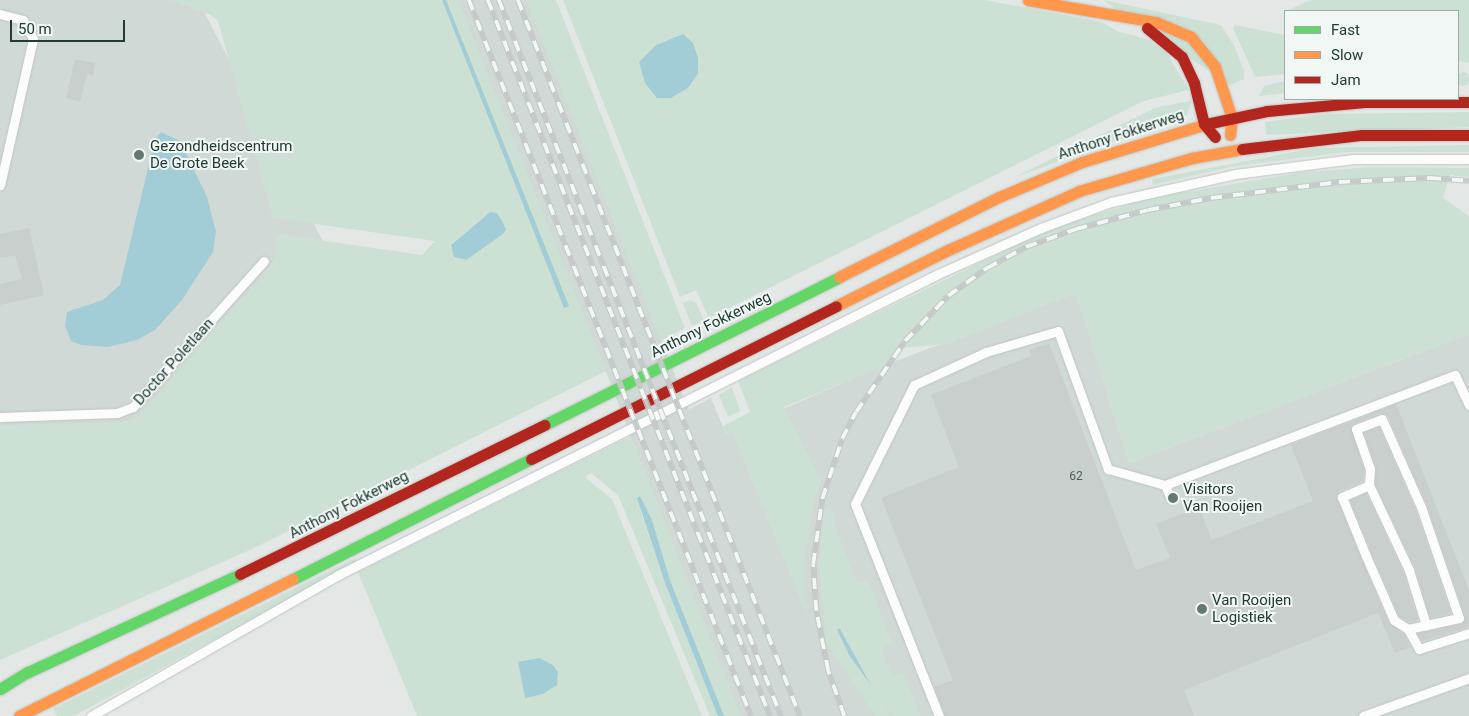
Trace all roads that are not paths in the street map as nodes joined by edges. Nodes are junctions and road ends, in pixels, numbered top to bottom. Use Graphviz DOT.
graph roads {
  1 [pos="1028,0"];
  2 [pos="0,14"];
  3 [pos="1125,18"];
  4 [pos="1469,102"];
  5 [pos="1232,118"];
  6 [pos="1204,124"];
  7 [pos="1469,136"];
  8 [pos="1228,150"];
  9 [pos="1469,159"];
  10 [pos="0,185"];
  11 [pos="264,261"];
  12 [pos="1469,405"];
  13 [pos="0,417"];
  14 [pos="1165,485"];
  15 [pos="1369,485"];
  16 [pos="1171,499"];
  17 [pos="1426,625"];
  18 [pos="1408,630"];
  19 [pos="1469,633"];
  20 [pos="1469,678"];
  21 [pos="0,689"];
  22 [pos="19,716"];
  23 [pos="91,716"];
  24 [pos="939,716"];
  25 [pos="1363,716"];
  1 -- 3 [label="main road"];
  2 -- 10 [label="lane"];
  3 -- 5 [label="main road"];
  3 -- 6 [label="main road"];
  4 -- 5 [label="main road, Anthony Fokkerweg"];
  5 -- 6 [label="main road, Anthony Fokkerweg"];
  5 -- 8 [label="main road"];
  6 -- 8 [label="main road"];
  6 -- 21 [label="main road, Anthony Fokkerweg"];
  7 -- 8 [label="main road"];
  8 -- 22 [label="main road"];
  9 -- 23 [label="lane"];
  11 -- 13 [label="lane, Doctor Poletlaan"];
  12 -- 14 [label="lane"];
  14 -- 16 [label="lane"];
  14 -- 24 [label="lane"];
  15 -- 17 [label="lane"];
  15 -- 17 [label="lane"];
  15 -- 18 [label="lane"];
  17 -- 18 [label="lane"];
  18 -- 19 [label="lane"];
  20 -- 25 [label="lane"];
}
